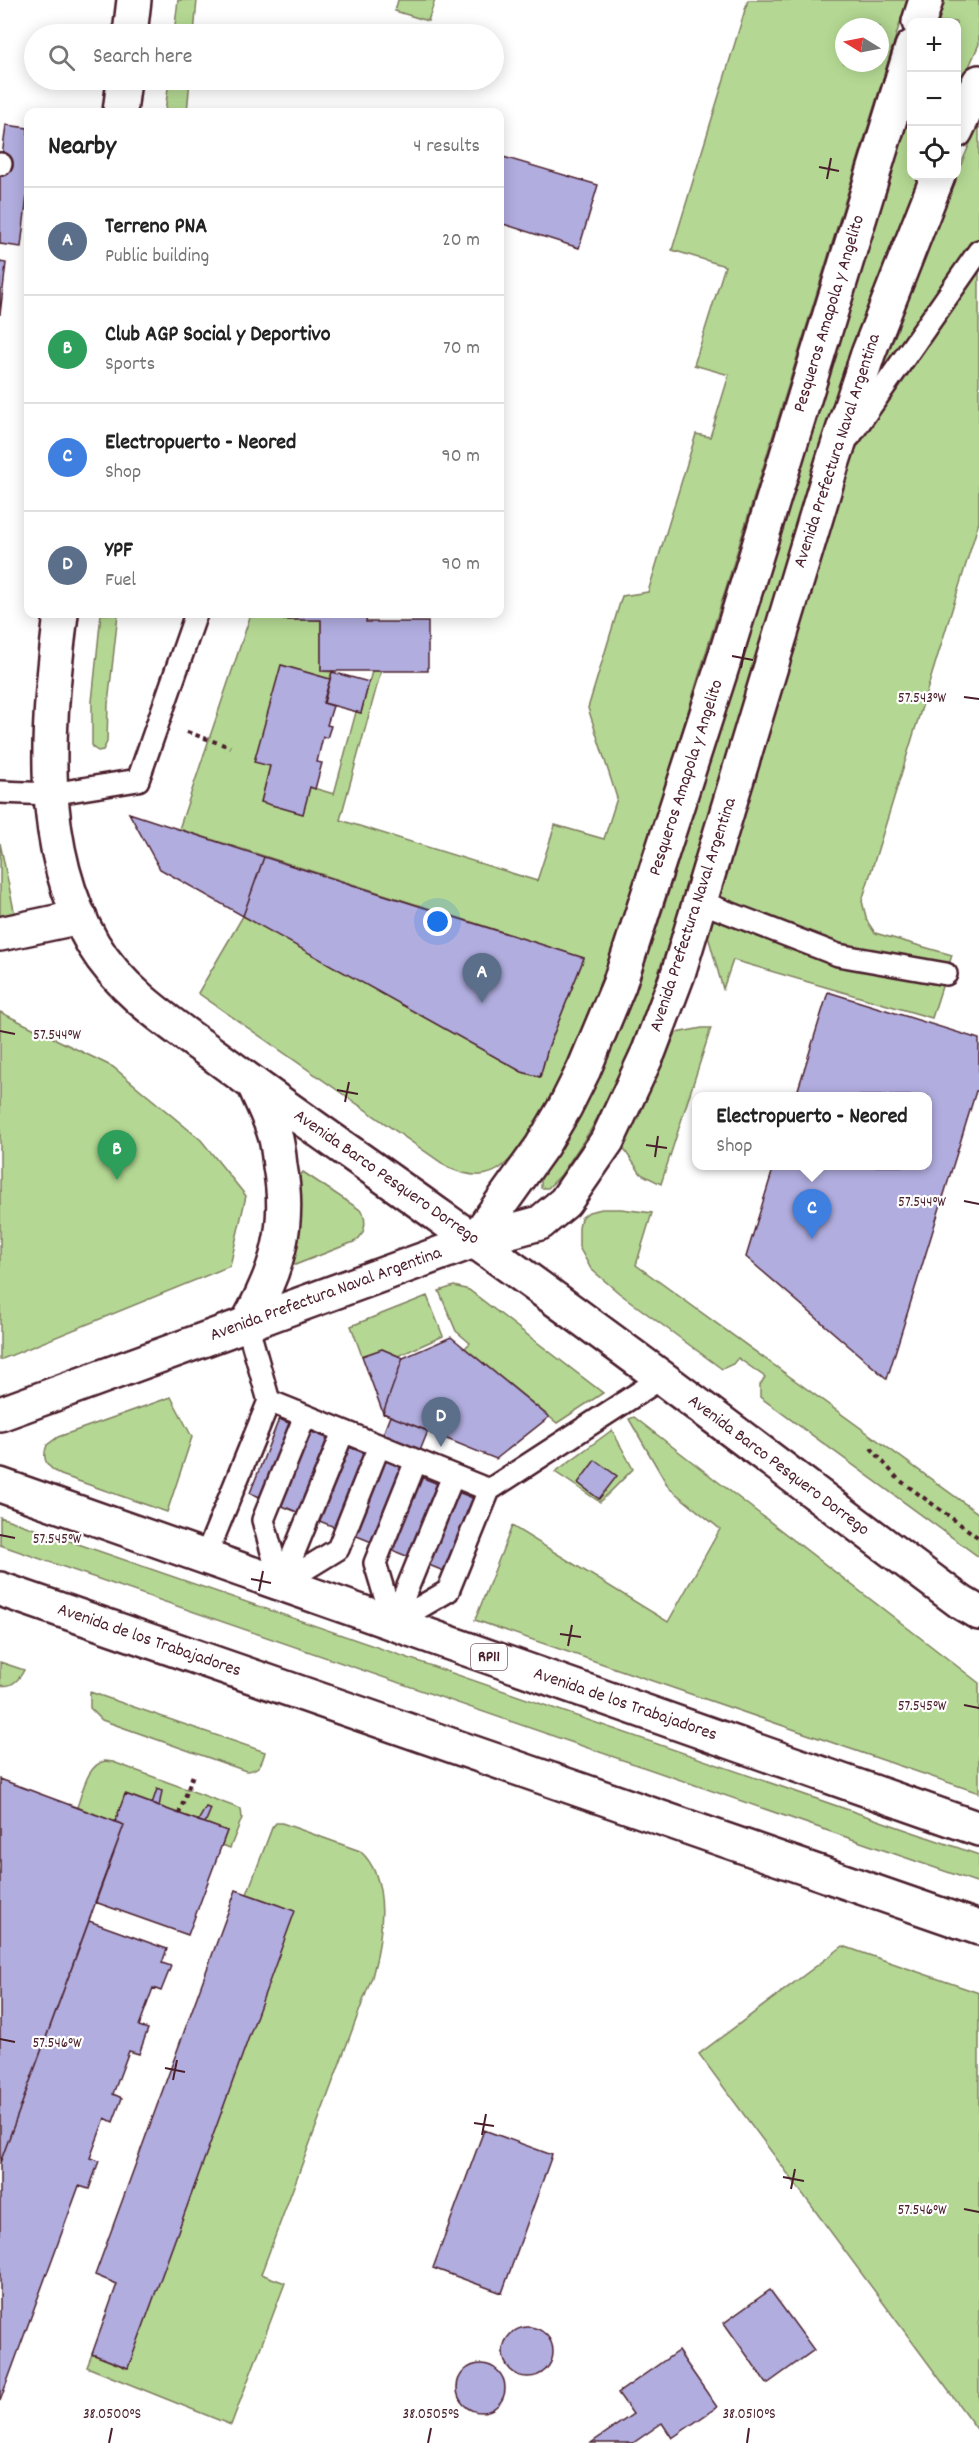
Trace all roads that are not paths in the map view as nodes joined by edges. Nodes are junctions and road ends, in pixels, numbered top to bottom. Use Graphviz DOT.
graph roads {
  1 [pos="134,0"];
  2 [pos="926,0"];
  3 [pos="920,18"];
  4 [pos="131,24"];
  5 [pos="907,63"];
  6 [pos="979,82"];
  7 [pos="123,90"];
  8 [pos="120,108"];
  9 [pos="959,126"];
  10 [pos="936,180"];
  11 [pos="979,251"];
  12 [pos="833,461"];
  13 [pos="60,618"];
  14 [pos="195,618"];
  15 [pos="0,792"];
  16 [pos="51,794"];
  17 [pos="701,902"];
  18 [pos="80,917"];
  19 [pos="0,934"];
  20 [pos="946,974"];
  21 [pos="254,1084"];
  22 [pos="474,1240"];
  23 [pos="247,1324"];
  24 [pos="660,1379"];
  25 [pos="268,1401"];
  26 [pos="0,1414"];
  27 [pos="305,1416"];
  28 [pos="343,1432"];
  29 [pos="379,1446"];
  30 [pos="416,1461"];
  31 [pos="453,1476"];
  32 [pos="0,1485"];
  33 [pos="489,1490"];
  34 [pos="205,1558"];
  35 [pos="281,1584"];
  36 [pos="0,1589"];
  37 [pos="973,1613"];
  38 [pos="393,1623"];
  39 [pos="979,1829"];
  40 [pos="979,1928"];
  1 -- 4 [label="main road"];
  2 -- 3 [label="main road"];
  5 -- 22 [label="main road, Pesqueros Amapola y Angelito"];
  6 -- 9 [label="main road"];
  7 -- 8 [label="main road"];
  10 -- 12 [label="main road, Avenida Prefectura Naval Argentina"];
  11 -- 12 [label="lane"];
  12 -- 17 [label="main road, Avenida Prefectura Naval Argentina"];
  13 -- 16 [label="main road, Avenida Barco Pesquero Dorrego"];
  14 -- 16 [label="lane"];
  15 -- 16 [label="lane"];
  16 -- 18 [label="main road, Avenida Barco Pesquero Dorrego"];
  17 -- 20 [label="lane"];
  17 -- 22 [label="main road, Avenida Prefectura Naval Argentina"];
  18 -- 19 [label="main road"];
  18 -- 21 [label="main road, Avenida Barco Pesquero Dorrego"];
  21 -- 22 [label="main road, Avenida Barco Pesquero Dorrego"];
  21 -- 23 [label="main road"];
  22 -- 23 [label="main road, Avenida Prefectura Naval Argentina"];
  22 -- 24 [label="main road, Avenida Barco Pesquero Dorrego"];
  23 -- 25 [label="lane"];
  23 -- 26 [label="main road, Avenida Prefectura Naval Argentina"];
  24 -- 33 [label="lane"];
  24 -- 37 [label="main road, Avenida Barco Pesquero Dorrego"];
  25 -- 27 [label="lane"];
  25 -- 34 [label="lane"];
  27 -- 28 [label="lane"];
  27 -- 35 [label="lane"];
  28 -- 29 [label="lane"];
  28 -- 35 [label="lane"];
  29 -- 30 [label="lane"];
  29 -- 35 [label="lane"];
  30 -- 31 [label="lane"];
  30 -- 38 [label="lane"];
  31 -- 33 [label="lane"];
  31 -- 38 [label="lane"];
  32 -- 34 [label="main road, Avenida de los Trabajadores / RP11"];
  33 -- 38 [label="lane"];
  34 -- 35 [label="main road, Avenida de los Trabajadores / RP11"];
  35 -- 38 [label="main road, Avenida de los Trabajadores / RP11"];
  36 -- 40 [label="main road, Avenida de los Trabajadores"];
  38 -- 39 [label="main road, Avenida de los Trabajadores / RP11"];
}
